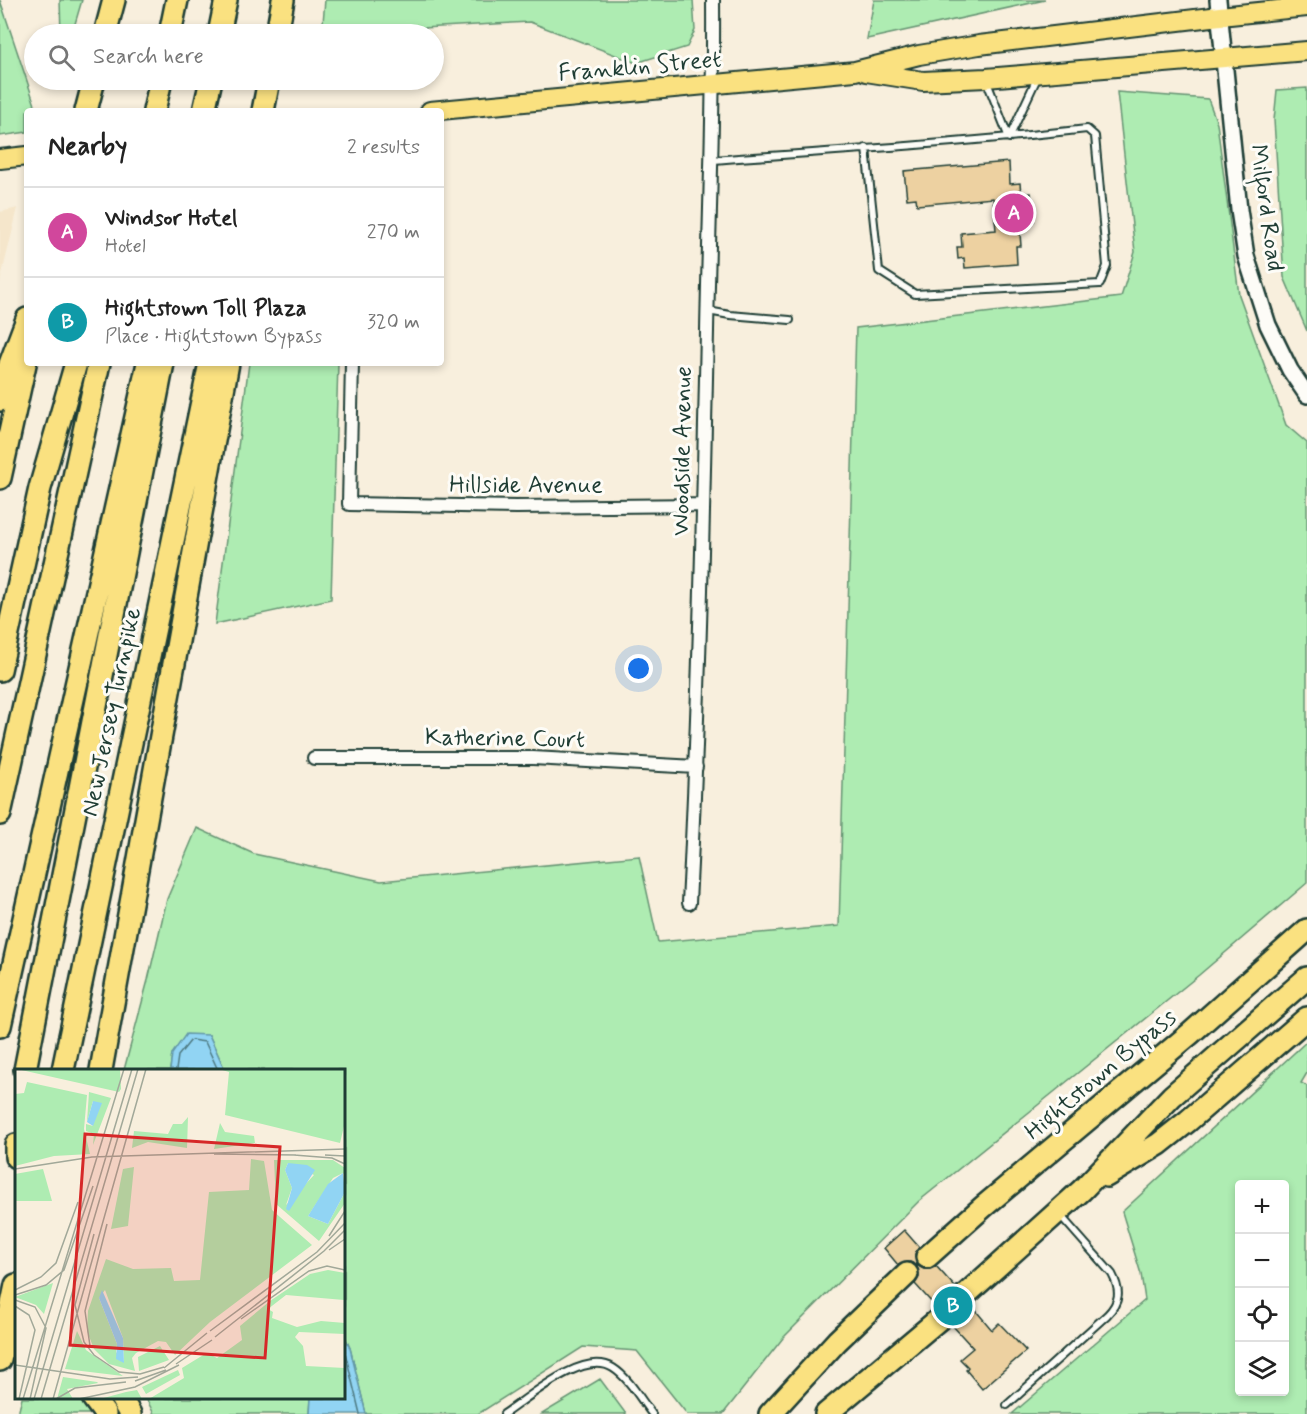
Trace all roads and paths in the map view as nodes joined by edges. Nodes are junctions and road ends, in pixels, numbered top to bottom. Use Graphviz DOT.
graph roads {
  1 [pos="226,0"];
  2 [pos="713,0"];
  3 [pos="112,6"];
  4 [pos="1219,8"];
  5 [pos="1307,8"];
  6 [pos="108,24"];
  7 [pos="221,24"];
  8 [pos="1307,51"];
  9 [pos="1224,58"];
  10 [pos="855,71"];
  11 [pos="1039,74"];
  12 [pos="986,78"];
  13 [pos="714,84"];
  14 [pos="91,90"];
  15 [pos="158,90"];
  16 [pos="209,90"];
  17 [pos="267,90"];
  18 [pos="87,108"];
  19 [pos="155,108"];
  20 [pos="205,108"];
  21 [pos="264,108"];
  22 [pos="444,110"];
  23 [pos="1010,138"];
  24 [pos="866,148"];
  25 [pos="24,156"];
  26 [pos="0,159"];
  27 [pos="711,160"];
  28 [pos="707,311"];
  29 [pos="790,320"];
  30 [pos="24,327"];
  31 [pos="25,366"];
  32 [pos="75,366"];
  33 [pos="98,366"];
  34 [pos="147,366"];
  35 [pos="162,366"];
  36 [pos="209,366"];
  37 [pos="227,366"];
  38 [pos="352,366"];
  39 [pos="1307,395"];
  40 [pos="0,400"];
  41 [pos="0,478"];
  42 [pos="703,506"];
  43 [pos="0,670"];
  44 [pos="314,758"];
  45 [pos="696,767"];
  46 [pos="0,814"];
  47 [pos="689,903"];
  48 [pos="1307,930"];
  49 [pos="1307,978"];
  50 [pos="1307,1018"];
  51 [pos="0,1026"];
  52 [pos="25,1069"];
  53 [pos="63,1069"];
  54 [pos="101,1069"];
  55 [pos="1082,1190"];
  56 [pos="1057,1212"];
  57 [pos="927,1257"];
  58 [pos="907,1274"];
  59 [pos="15,1290"];
  60 [pos="963,1297"];
  61 [pos="944,1315"];
  62 [pos="0,1360"];
  63 [pos="94,1399"];
  64 [pos="122,1399"];
  65 [pos="1007,1405"];
  66 [pos="105,1414"];
  67 [pos="130,1414"];
  68 [pos="504,1414"];
  69 [pos="652,1414"];
  70 [pos="770,1414"];
  71 [pos="826,1414"];
  1 -- 7 [label="highway"];
  2 -- 13 [label="street, Woodside Avenue"];
  3 -- 6 [label="highway"];
  4 -- 5 [label="main road"];
  4 -- 9 [label="street, Milford Road"];
  4 -- 10 [label="main road"];
  8 -- 9 [label="main road"];
  9 -- 11 [label="main road"];
  9 -- 39 [label="street, Milford Road"];
  10 -- 12 [label="main road"];
  10 -- 13 [label="main road, Franklin Street"];
  11 -- 12 [label="main road"];
  11 -- 23 [label="lane"];
  12 -- 23 [label="lane"];
  13 -- 22 [label="main road, Franklin Street"];
  13 -- 27 [label="street, Woodside Avenue"];
  14 -- 18 [label="highway"];
  15 -- 19 [label="highway"];
  16 -- 20 [label="highway"];
  17 -- 21 [label="highway"];
  23 -- 24 [label="lane"];
  23 -- 24 [label="lane"];
  24 -- 27 [label="lane"];
  25 -- 26 [label="main road"];
  27 -- 28 [label="street, Woodside Avenue"];
  28 -- 29 [label="lane"];
  28 -- 42 [label="street, Woodside Avenue"];
  30 -- 40 [label="highway"];
  31 -- 41 [label="highway"];
  32 -- 43 [label="highway"];
  33 -- 46 [label="highway"];
  34 -- 51 [label="highway, New Jersey Turnpike"];
  35 -- 52 [label="highway"];
  36 -- 53 [label="highway, New Jersey Turnpike"];
  37 -- 54 [label="highway"];
  38 -- 42 [label="street, Hillside Avenue"];
  42 -- 45 [label="street, Woodside Avenue"];
  44 -- 45 [label="street, Katherine Court"];
  45 -- 47 [label="street, Woodside Avenue"];
  48 -- 57 [label="highway, Hightstown Bypass"];
  49 -- 55 [label="highway"];
  50 -- 55 [label="highway"];
  55 -- 56 [label="highway"];
  56 -- 60 [label="highway"];
  56 -- 65 [label="lane"];
  58 -- 70 [label="highway"];
  59 -- 62 [label="highway"];
  61 -- 71 [label="highway"];
  63 -- 66 [label="highway"];
  64 -- 67 [label="highway"];
  68 -- 69 [label="lane"];
}
